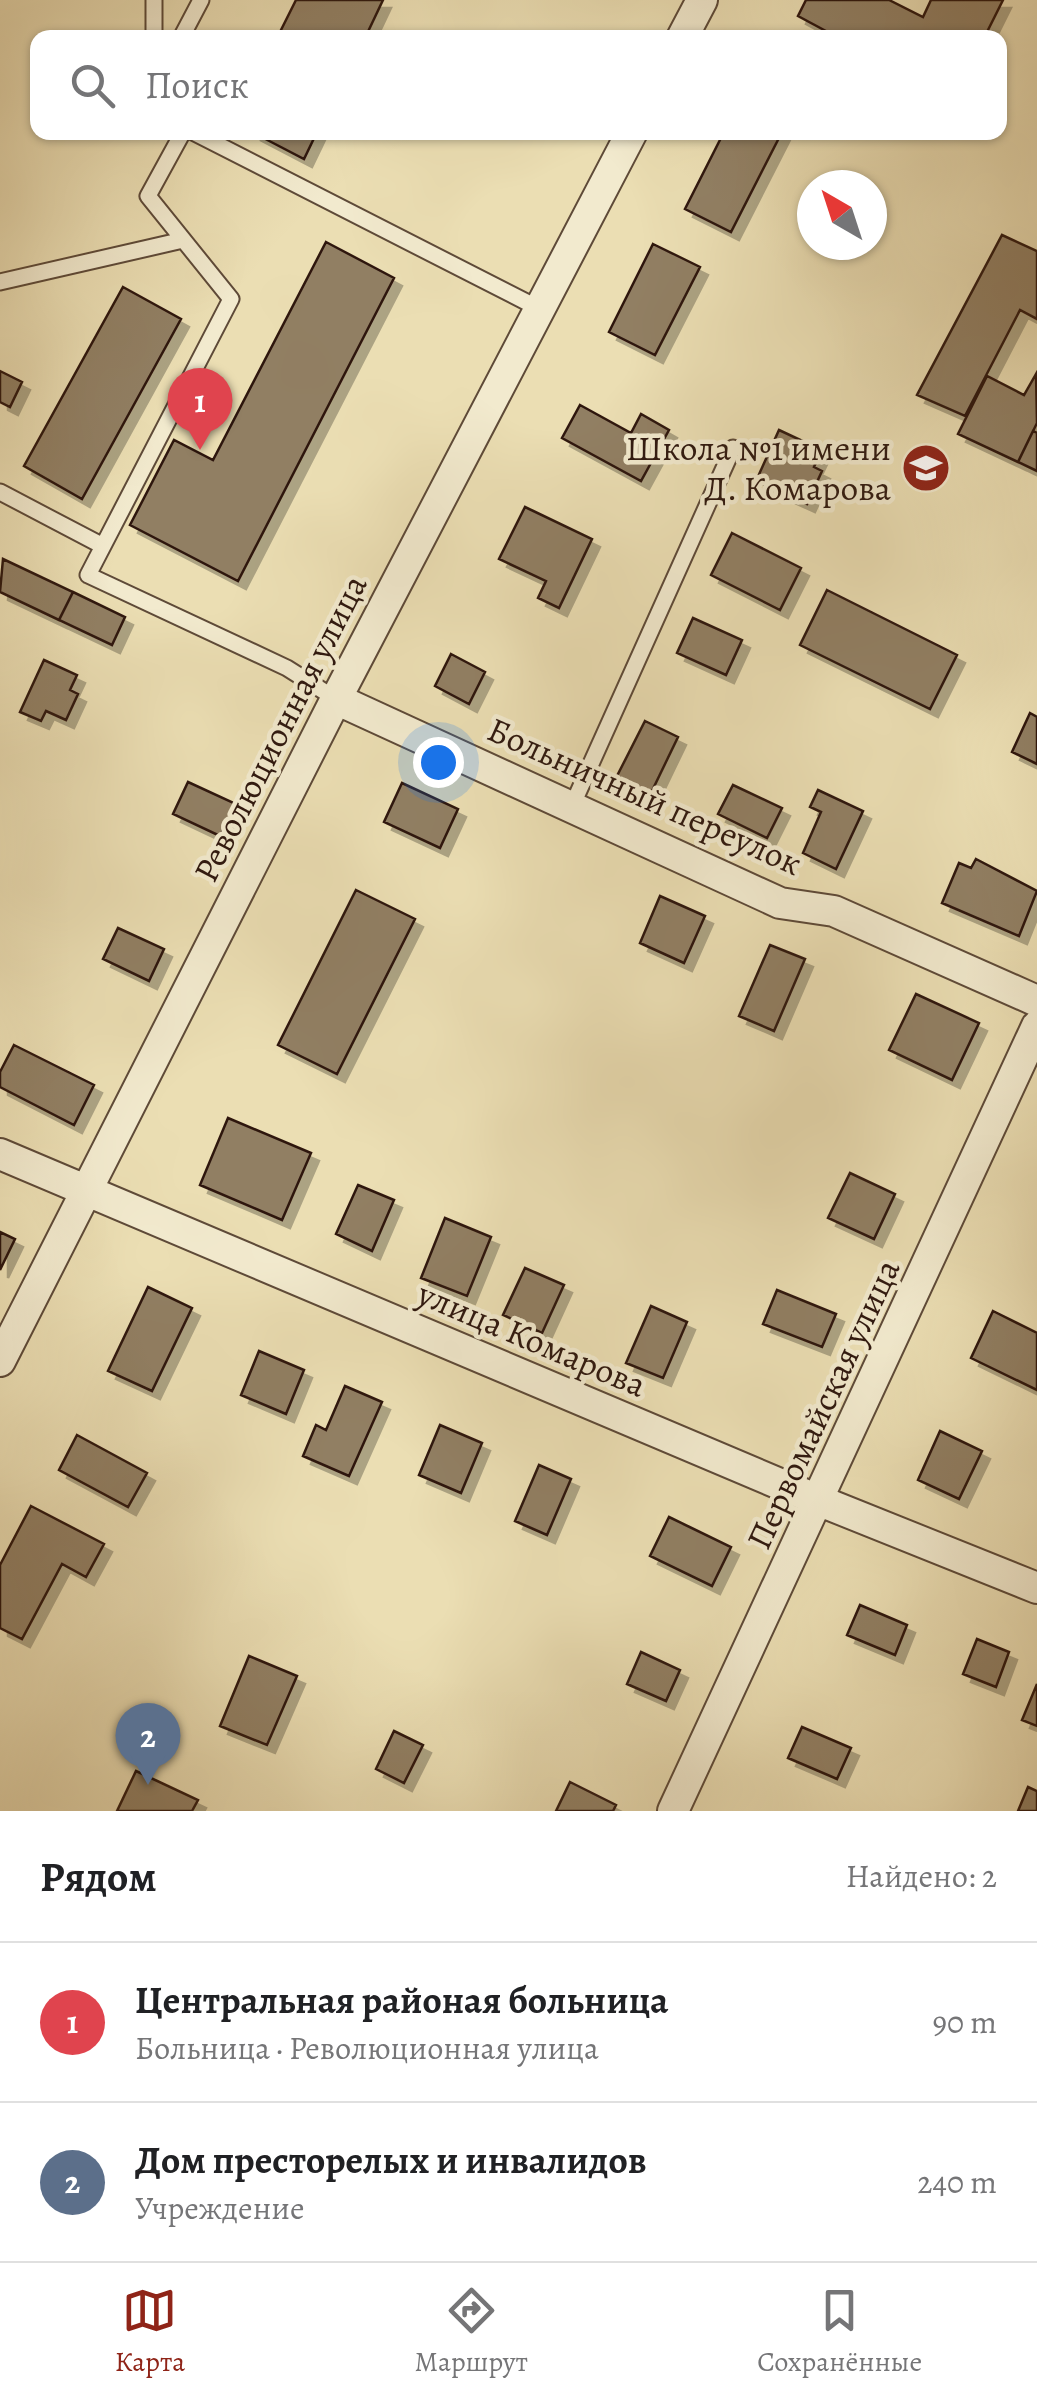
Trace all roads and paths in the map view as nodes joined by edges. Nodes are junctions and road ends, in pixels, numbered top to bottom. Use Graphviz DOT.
graph roads {
  1 [pos="154,0"];
  2 [pos="201,0"];
  3 [pos="702,0"];
  4 [pos="154,30"];
  5 [pos="184,30"];
  6 [pos="686,30"];
  7 [pos="179,140"];
  8 [pos="210,140"];
  9 [pos="628,140"];
  10 [pos="183,240"];
  11 [pos="0,282"];
  12 [pos="540,309"];
  13 [pos="733,448"];
  14 [pos="0,492"];
  15 [pos="103,546"];
  16 [pos="336,699"];
  17 [pos="572,806"];
  18 [pos="1037,1001"];
  19 [pos="1037,1026"];
  20 [pos="0,1154"];
  21 [pos="87,1193"];
  22 [pos="0,1361"];
  23 [pos="820,1501"];
  24 [pos="1037,1588"];
  25 [pos="673,1811"];
  1 -- 4 [label="lane"];
  2 -- 5 [label="lane"];
  3 -- 6 [label="street"];
  7 -- 10 [label="lane"];
  8 -- 12 [label="lane"];
  9 -- 12 [label="street, Революционная улица"];
  10 -- 11 [label="lane"];
  10 -- 15 [label="lane"];
  12 -- 16 [label="street, Революционная улица"];
  13 -- 17 [label="lane"];
  14 -- 15 [label="lane"];
  15 -- 16 [label="lane"];
  16 -- 17 [label="street, Больничный переулок"];
  16 -- 21 [label="street, Революционная улица"];
  17 -- 18 [label="street, Больничный переулок"];
  19 -- 23 [label="street, Первомайская улица"];
  20 -- 21 [label="street, улица Комарова"];
  21 -- 22 [label="street, Революционная улица"];
  21 -- 23 [label="street, улица Комарова"];
  23 -- 24 [label="street, улица Комарова"];
  23 -- 25 [label="street, Первомайская улица"];
}
